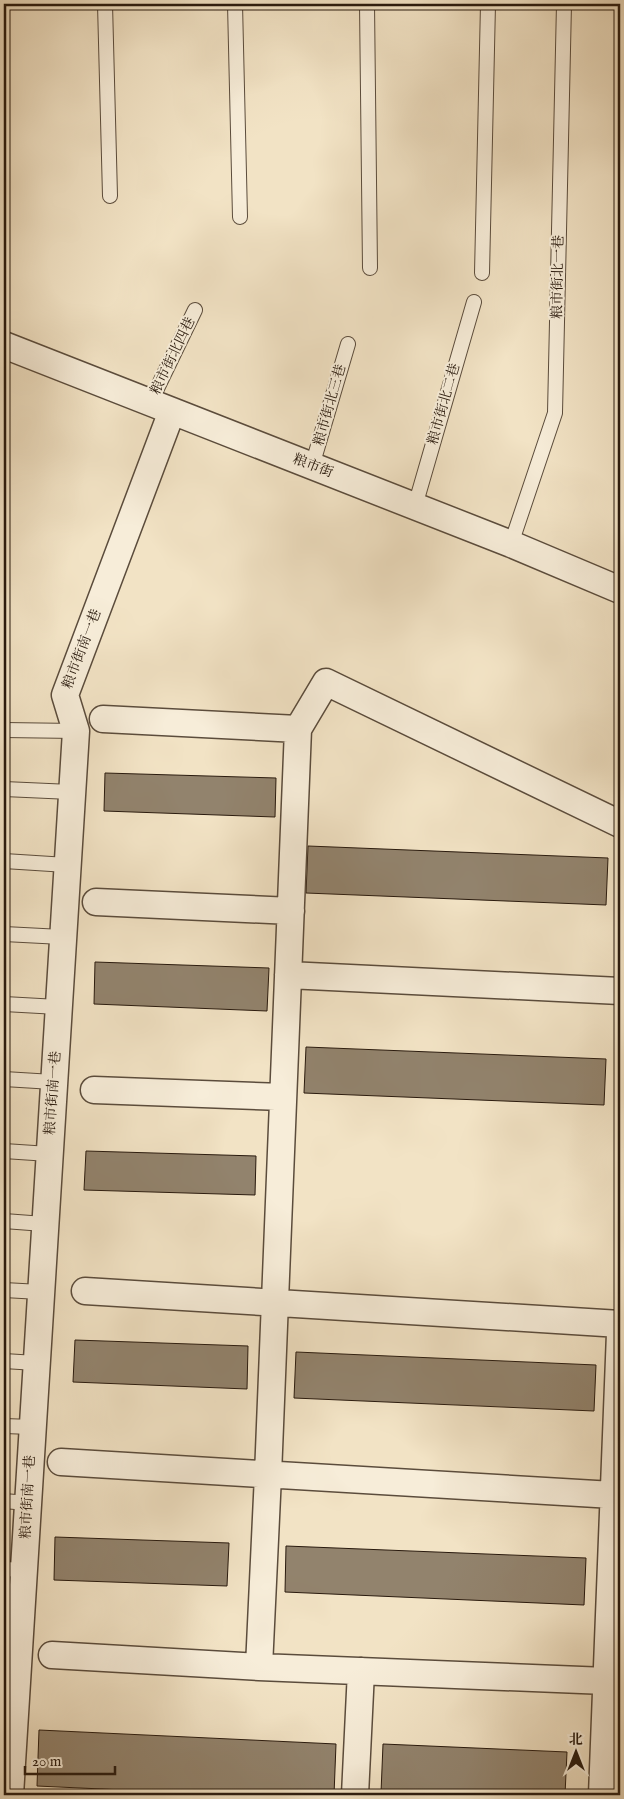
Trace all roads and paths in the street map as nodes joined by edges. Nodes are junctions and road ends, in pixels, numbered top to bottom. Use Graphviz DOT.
graph roads {
  1 [pos="105,4"];
  2 [pos="235,4"];
  3 [pos="367,4"];
  4 [pos="488,4"];
  5 [pos="564,4"];
  6 [pos="110,196"];
  7 [pos="240,217"];
  8 [pos="370,268"];
  9 [pos="482,273"];
  10 [pos="474,302"];
  11 [pos="195,310"];
  12 [pos="348,344"];
  13 [pos="4,345"];
  14 [pos="161,407"];
  15 [pos="312,466"];
  16 [pos="414,506"];
  17 [pos="511,544"];
  18 [pos="620,590"];
  19 [pos="103,719"];
  20 [pos="298,729"];
  21 [pos="4,730"];
  22 [pos="76,731"];
  23 [pos="4,789"];
  24 [pos="71,792"];
  25 [pos="620,824"];
  26 [pos="4,861"];
  27 [pos="67,865"];
  28 [pos="96,902"];
  29 [pos="291,911"];
  30 [pos="4,934"];
  31 [pos="62,937"];
  32 [pos="288,975"];
  33 [pos="620,991"];
  34 [pos="4,1004"];
  35 [pos="58,1007"];
  36 [pos="4,1079"];
  37 [pos="53,1082"];
  38 [pos="94,1090"];
  39 [pos="283,1097"];
  40 [pos="4,1151"];
  41 [pos="49,1154"];
  42 [pos="4,1221"];
  43 [pos="44,1224"];
  44 [pos="4,1290"];
  45 [pos="85,1291"];
  46 [pos="40,1292"];
  47 [pos="275,1302"];
  48 [pos="620,1324"];
  49 [pos="620,1333"];
  50 [pos="4,1361"];
  51 [pos="36,1363"];
  52 [pos="4,1426"];
  53 [pos="32,1427"];
  54 [pos="61,1462"];
  55 [pos="268,1475"];
  56 [pos="613,1495"];
  57 [pos="16,1502"];
  58 [pos="14,1569"];
  59 [pos="11,1641"];
  60 [pos="52,1655"];
  61 [pos="259,1668"];
  62 [pos="361,1671"];
  63 [pos="606,1681"];
  64 [pos="9,1711"];
  65 [pos="8,1787"];
  66 [pos="355,1795"];
  67 [pos="602,1795"];
  1 -- 6 [label="lane"];
  2 -- 7 [label="lane"];
  3 -- 8 [label="lane"];
  4 -- 9 [label="lane"];
  5 -- 17 [label="lane, 粮市街北一巷"];
  10 -- 16 [label="lane, 粮市街北二巷"];
  11 -- 14 [label="lane, 粮市街北四巷"];
  12 -- 15 [label="lane, 粮市街北三巷"];
  13 -- 14 [label="street, 粮市街"];
  14 -- 15 [label="street, 粮市街"];
  14 -- 22 [label="street, 粮市街南一巷"];
  15 -- 16 [label="street, 粮市街"];
  16 -- 17 [label="street, 粮市街"];
  17 -- 18 [label="street, 粮市街"];
  19 -- 20 [label="street"];
  20 -- 25 [label="street"];
  20 -- 29 [label="street"];
  21 -- 22 [label="lane"];
  22 -- 24 [label="street, 粮市街南一巷"];
  23 -- 24 [label="lane"];
  24 -- 27 [label="street, 粮市街南一巷"];
  26 -- 27 [label="lane"];
  27 -- 31 [label="street, 粮市街南一巷"];
  28 -- 29 [label="street"];
  29 -- 32 [label="street"];
  30 -- 31 [label="lane"];
  31 -- 35 [label="street, 粮市街南一巷"];
  32 -- 33 [label="street"];
  32 -- 39 [label="street"];
  34 -- 35 [label="lane"];
  35 -- 37 [label="street, 粮市街南一巷"];
  36 -- 37 [label="lane"];
  37 -- 41 [label="street, 粮市街南一巷"];
  38 -- 39 [label="street"];
  39 -- 47 [label="street"];
  40 -- 41 [label="lane"];
  41 -- 43 [label="street, 粮市街南一巷"];
  42 -- 43 [label="lane"];
  43 -- 46 [label="street, 粮市街南一巷"];
  44 -- 46 [label="lane"];
  45 -- 47 [label="street"];
  46 -- 51 [label="street, 粮市街南一巷"];
  47 -- 48 [label="street"];
  47 -- 55 [label="street"];
  49 -- 56 [label="street"];
  50 -- 51 [label="lane"];
  51 -- 53 [label="street, 粮市街南一巷"];
  52 -- 53 [label="lane"];
  53 -- 57 [label="street, 粮市街南一巷"];
  54 -- 55 [label="street"];
  55 -- 56 [label="street"];
  55 -- 61 [label="street"];
  56 -- 63 [label="street"];
  57 -- 58 [label="street, 粮市街南一巷"];
  58 -- 59 [label="street, 粮市街南一巷"];
  59 -- 64 [label="street, 粮市街南一巷"];
  60 -- 61 [label="street"];
  61 -- 62 [label="street"];
  62 -- 63 [label="street"];
  62 -- 66 [label="street"];
  63 -- 67 [label="street"];
  64 -- 65 [label="street, 粮市街南一巷"];
}
